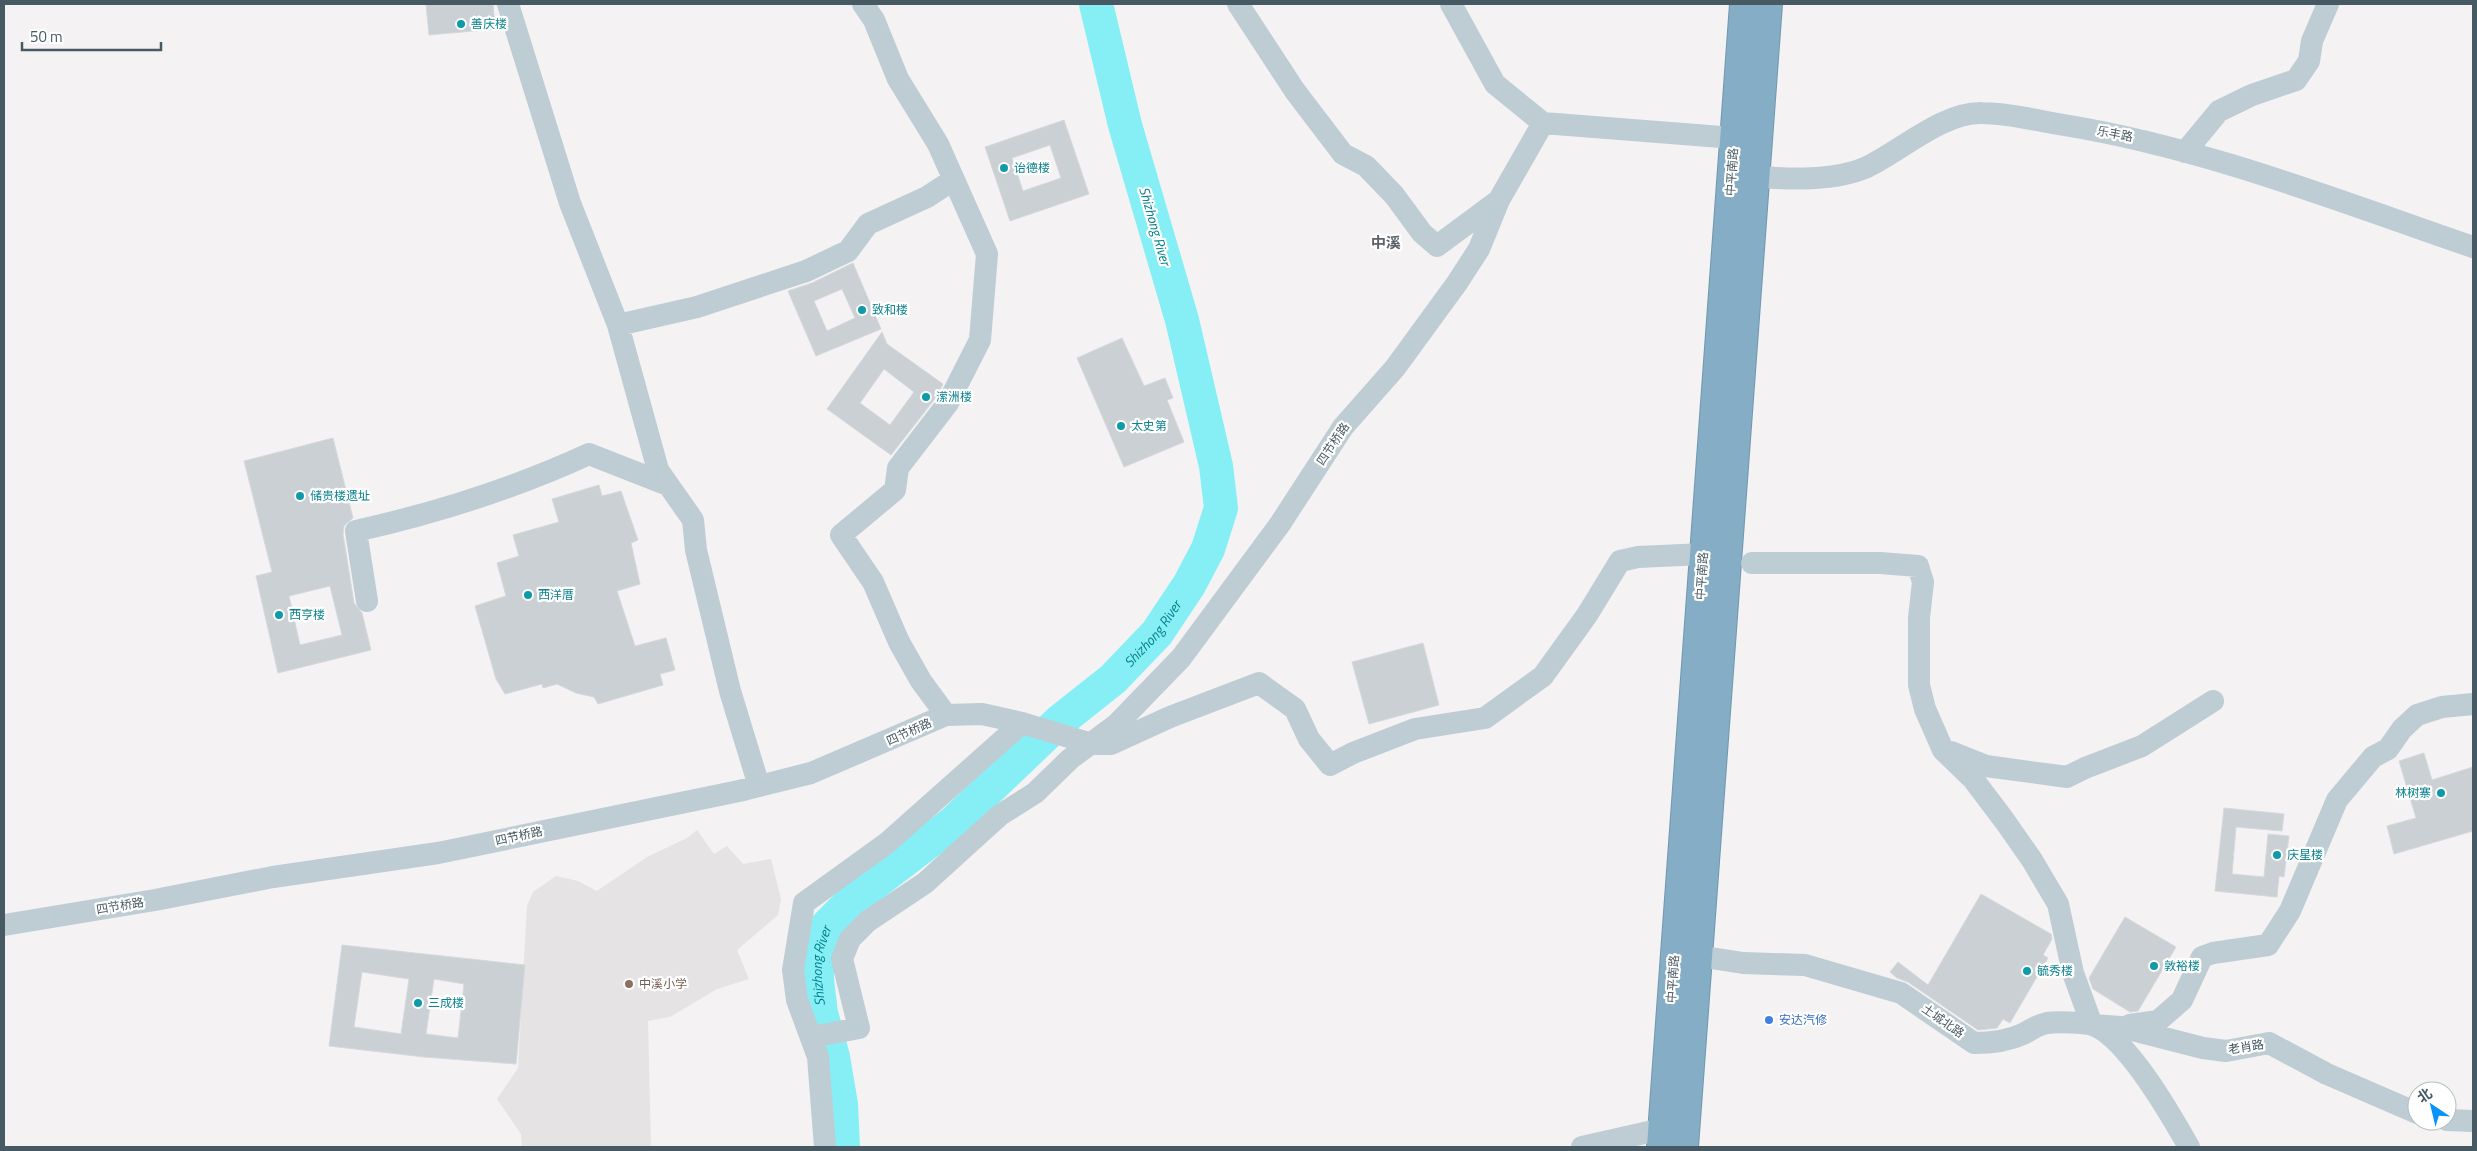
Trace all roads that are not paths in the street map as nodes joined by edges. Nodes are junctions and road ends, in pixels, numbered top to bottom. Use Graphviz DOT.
graph roads {
  1 [pos="508,4"];
  2 [pos="863,4"];
  3 [pos="1238,4"];
  4 [pos="1451,4"];
  5 [pos="1744,4"];
  6 [pos="1768,4"];
  7 [pos="2328,4"];
  8 [pos="1543,123"];
  9 [pos="1734,138"];
  10 [pos="2185,152"];
  11 [pos="1755,176"];
  12 [pos="953,180"];
  13 [pos="1499,200"];
  14 [pos="2473,247"];
  15 [pos="618,326"];
  16 [pos="668,485"];
  17 [pos="1704,554"];
  18 [pos="1752,563"];
  19 [pos="367,601"];
  20 [pos="2213,701"];
  21 [pos="2473,704"];
  22 [pos="946,716"];
  23 [pos="1022,723"];
  24 [pos="1092,744"];
  25 [pos="1943,750"];
  26 [pos="759,786"];
  27 [pos="4,925"];
  28 [pos="1698,956"];
  29 [pos="2092,1025"];
  30 [pos="2121,1027"];
  31 [pos="813,1037"];
  32 [pos="2407,1109"];
  33 [pos="2457,1120"];
  34 [pos="2473,1121"];
  35 [pos="1661,1138"];
  36 [pos="824,1147"];
  37 [pos="1582,1147"];
  38 [pos="1684,1147"];
  39 [pos="2189,1147"];
  1 -- 15 [label="street"];
  2 -- 12 [label="street"];
  3 -- 13 [label="street"];
  4 -- 8 [label="street"];
  5 -- 9 [label="highway, 中平南路"];
  6 -- 11 [label="highway"];
  7 -- 10 [label="street"];
  8 -- 9 [label="street"];
  8 -- 13 [label="street, 四节桥路"];
  9 -- 17 [label="highway, 中平南路"];
  10 -- 11 [label="street, 乐丰路"];
  10 -- 14 [label="street, 乐丰路"];
  11 -- 28 [label="highway"];
  12 -- 15 [label="street"];
  12 -- 22 [label="street"];
  13 -- 24 [label="street, 四节桥路"];
  15 -- 16 [label="street"];
  16 -- 19 [label="street"];
  16 -- 26 [label="street"];
  17 -- 24 [label="street"];
  17 -- 35 [label="highway, 中平南路"];
  18 -- 25 [label="street"];
  20 -- 25 [label="street"];
  21 -- 30 [label="street"];
  22 -- 23 [label="street, 四节桥路"];
  22 -- 26 [label="street, 四节桥路"];
  23 -- 24 [label="street, 四节桥路"];
  23 -- 31 [label="street"];
  24 -- 31 [label="street, 四节桥路"];
  25 -- 29 [label="street"];
  26 -- 27 [label="street, 四节桥路"];
  28 -- 29 [label="street, 土城北路"];
  28 -- 38 [label="highway"];
  29 -- 30 [label="street, 老肖路"];
  29 -- 39 [label="street"];
  30 -- 32 [label="street, 老肖路"];
  31 -- 36 [label="street"];
  33 -- 34 [label="street"];
  35 -- 37 [label="street"];
}
